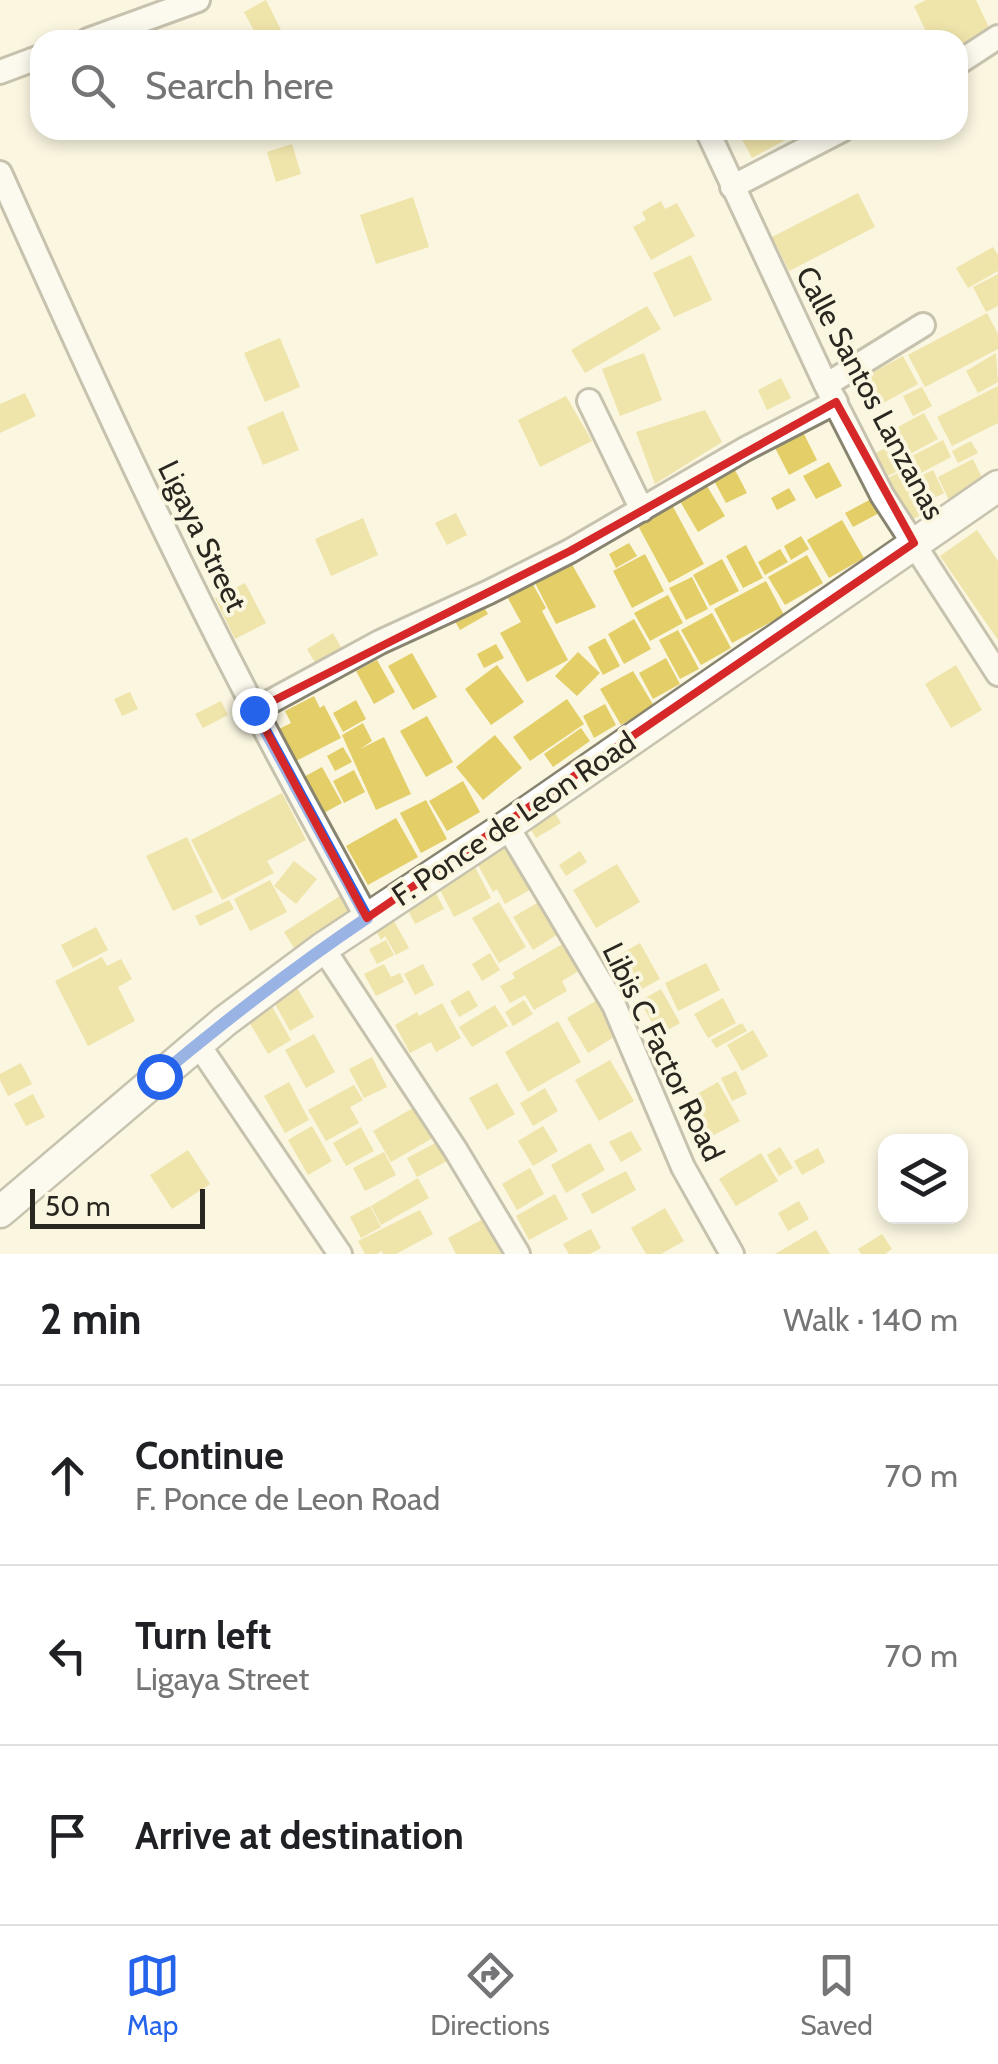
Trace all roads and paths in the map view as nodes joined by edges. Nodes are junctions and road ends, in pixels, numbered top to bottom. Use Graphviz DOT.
graph roads {
  1 [pos="198,0"];
  2 [pos="116,30"];
  3 [pos="998,37"];
  4 [pos="968,56"];
  5 [pos="30,61"];
  6 [pos="0,72"];
  7 [pos="711,140"];
  8 [pos="822,140"];
  9 [pos="0,173"];
  10 [pos="732,186"];
  11 [pos="924,325"];
  12 [pos="831,394"];
  13 [pos="590,401"];
  14 [pos="998,486"];
  15 [pos="642,510"];
  16 [pos="914,543"];
  17 [pos="998,674"];
  18 [pos="254,710"];
  19 [pos="507,826"];
  20 [pos="367,918"];
  21 [pos="322,948"];
  22 [pos="198,1044"];
  23 [pos="0,1212"];
  24 [pos="340,1254"];
  25 [pos="518,1254"];
  26 [pos="732,1254"];
  1 -- 2 [label="street"];
  3 -- 4 [label="street"];
  5 -- 6 [label="street"];
  7 -- 10 [label="street, Calle Santos Lanzanas"];
  8 -- 10 [label="street"];
  9 -- 18 [label="street, Ligaya Street"];
  10 -- 12 [label="street, Calle Santos Lanzanas"];
  11 -- 12 [label="street"];
  12 -- 15 [label="street"];
  12 -- 16 [label="street, Calle Santos Lanzanas"];
  13 -- 15 [label="street"];
  14 -- 16 [label="street, F. Ponce de Leon Road"];
  15 -- 18 [label="street"];
  16 -- 17 [label="street, Calle Santos Lanzanas"];
  16 -- 19 [label="street, F. Ponce de Leon Road"];
  18 -- 20 [label="street, Ligaya Street"];
  19 -- 20 [label="street, F. Ponce de Leon Road"];
  19 -- 26 [label="street, Libis C Factor Road"];
  20 -- 21 [label="street, F. Ponce de Leon Road"];
  21 -- 22 [label="street, F. Ponce de Leon Road"];
  21 -- 25 [label="street"];
  22 -- 23 [label="street, F. Ponce de Leon Road"];
  22 -- 24 [label="street"];
}
